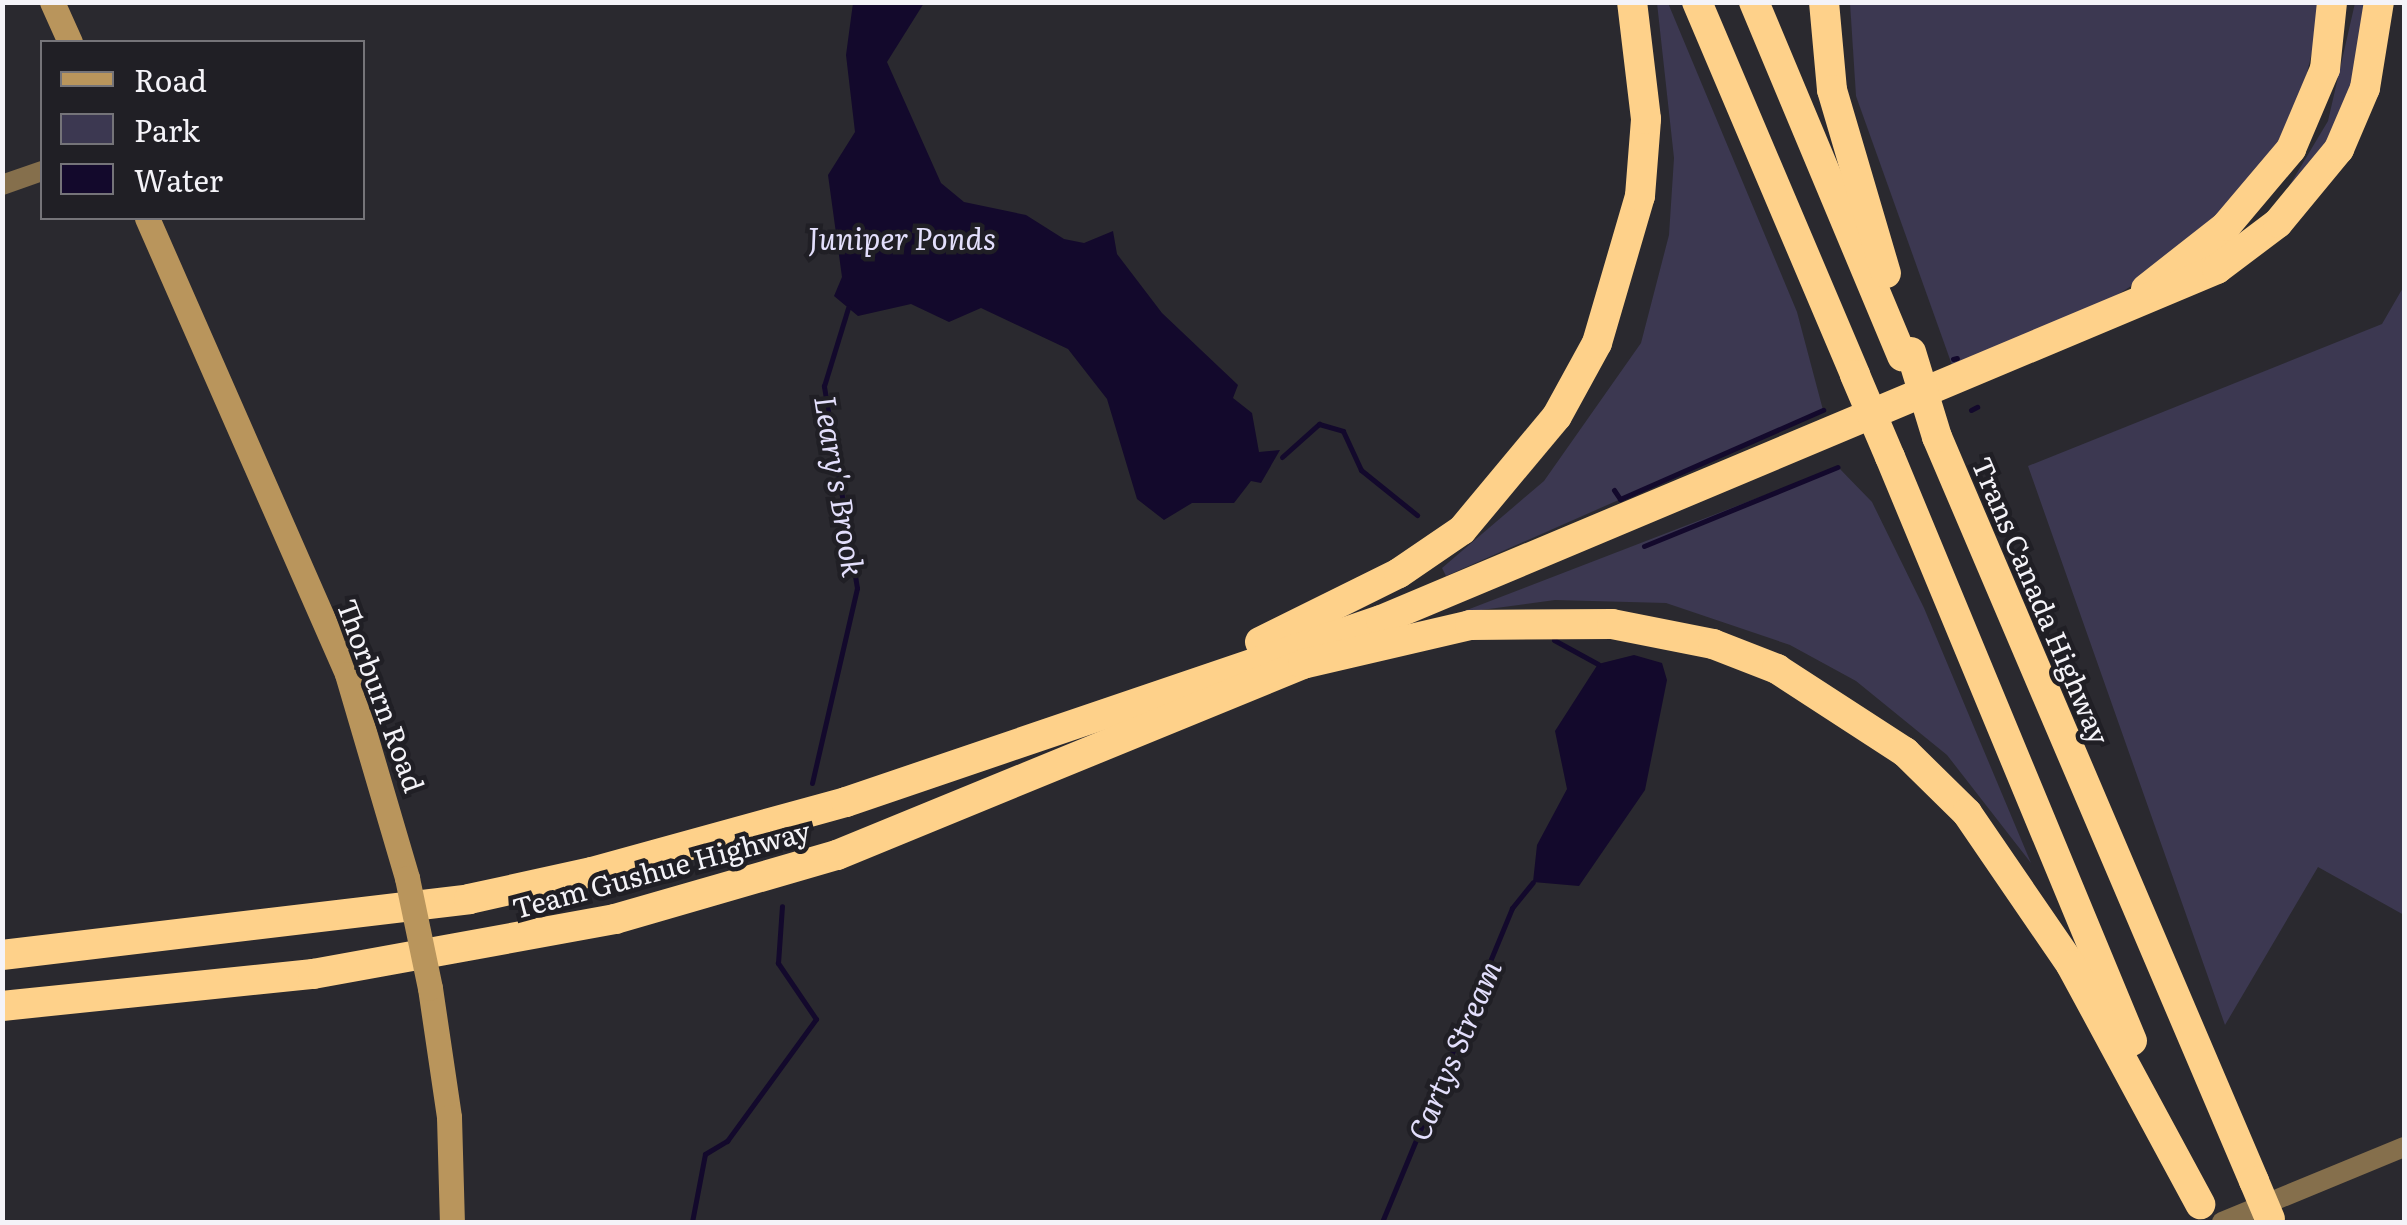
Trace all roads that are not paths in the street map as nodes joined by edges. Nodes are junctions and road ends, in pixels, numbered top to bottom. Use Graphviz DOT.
graph roads {
  1 [pos="52,2"];
  2 [pos="1632,2"];
  3 [pos="1697,2"];
  4 [pos="1754,2"];
  5 [pos="1824,2"];
  6 [pos="2332,2"];
  7 [pos="2378,2"];
  8 [pos="69,40"];
  9 [pos="40,172"];
  10 [pos="2,185"];
  11 [pos="148,220"];
  12 [pos="2093,323"];
  13 [pos="1907,354"];
  14 [pos="1380,620"];
  15 [pos="1302,664"];
  16 [pos="1123,704"];
  17 [pos="2,955"];
  18 [pos="2,1006"];
  19 [pos="2404,1147"];
  20 [pos="2210,1216"];
  21 [pos="2271,1221"];
  22 [pos="452,1222"];
  1 -- 8 [label="main road"];
  2 -- 16 [label="highway"];
  3 -- 20 [label="highway, bridge"];
  4 -- 13 [label="highway, Trans Canada Highway"];
  5 -- 13 [label="highway"];
  6 -- 12 [label="highway"];
  7 -- 12 [label="highway"];
  9 -- 10 [label="street"];
  11 -- 22 [label="main road, Thorburn Road, bridge"];
  12 -- 14 [label="highway"];
  13 -- 21 [label="highway, Trans Canada Highway, bridge"];
  14 -- 15 [label="highway"];
  14 -- 16 [label="highway"];
  15 -- 18 [label="highway, Team Gushue Highway"];
  15 -- 20 [label="highway"];
  16 -- 17 [label="highway, Team Gushue Highway"];
  19 -- 20 [label="street"];
}
